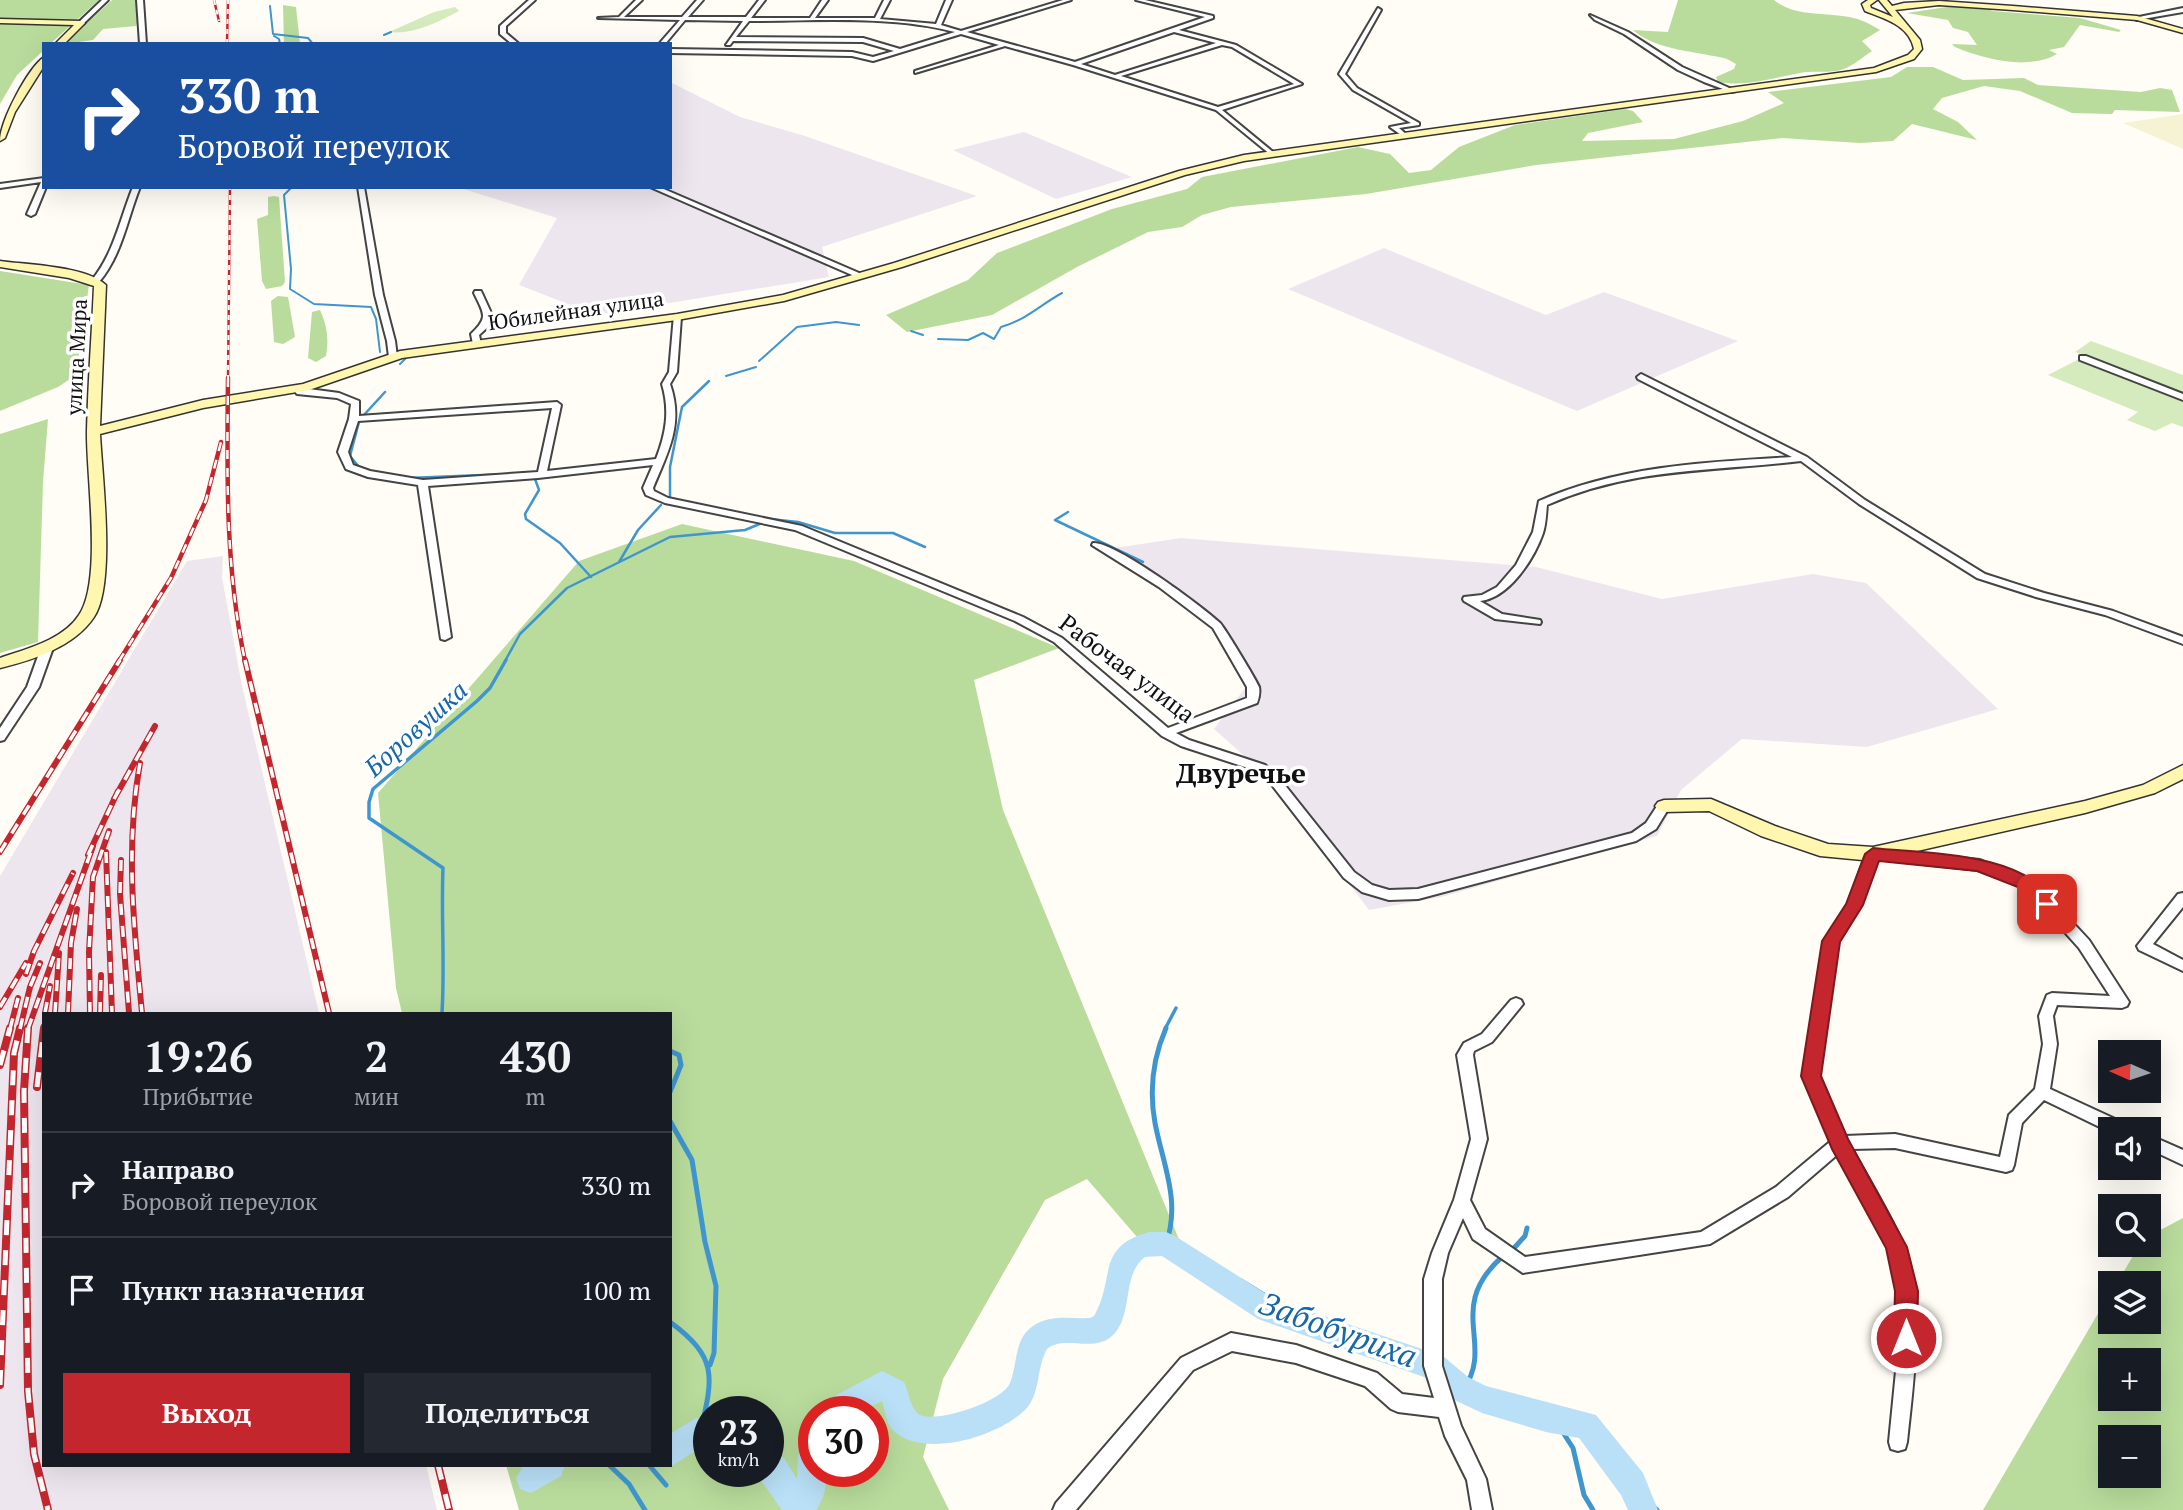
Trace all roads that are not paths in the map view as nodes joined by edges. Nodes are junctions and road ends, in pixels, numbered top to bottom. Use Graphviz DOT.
graph roads {
  1 [pos="105,0"];
  2 [pos="141,0"];
  3 [pos="532,0"];
  4 [pos="639,0"];
  5 [pos="700,0"];
  6 [pos="762,0"];
  7 [pos="825,0"];
  8 [pos="887,0"];
  9 [pos="949,0"];
  10 [pos="1068,0"];
  11 [pos="1139,0"];
  12 [pos="1873,1"];
  13 [pos="1378,10"];
  14 [pos="2183,10"];
  15 [pos="1892,11"];
  16 [pos="1592,16"];
  17 [pos="601,18"];
  18 [pos="620,18"];
  19 [pos="2137,18"];
  20 [pos="683,19"];
  21 [pos="746,19"];
  22 [pos="811,20"];
  23 [pos="877,20"];
  24 [pos="0,21"];
  25 [pos="81,23"];
  26 [pos="938,26"];
  27 [pos="1174,30"];
  28 [pos="2183,31"];
  29 [pos="959,33"];
  30 [pos="732,39"];
  31 [pos="61,42"];
  32 [pos="143,42"];
  33 [pos="513,42"];
  34 [pos="664,42"];
  35 [pos="1222,43"];
  36 [pos="1004,45"];
  37 [pos="672,51"];
  38 [pos="901,51"];
  39 [pos="720,52"];
  40 [pos="42,62"];
  41 [pos="1075,64"];
  42 [pos="917,72"];
  43 [pos="1115,76"];
  44 [pos="1733,91"];
  45 [pos="1218,109"];
  46 [pos="1404,135"];
  47 [pos="0,138"];
  48 [pos="1271,153"];
  49 [pos="42,182"];
  50 [pos="0,186"];
  51 [pos="42,187"];
  52 [pos="136,189"];
  53 [pos="361,189"];
  54 [pos="658,189"];
  55 [pos="31,214"];
  56 [pos="0,264"];
  57 [pos="862,276"];
  58 [pos="98,283"];
  59 [pos="478,293"];
  60 [pos="677,317"];
  61 [pos="477,344"];
  62 [pos="393,357"];
  63 [pos="2083,358"];
  64 [pos="1641,377"];
  65 [pos="297,389"];
  66 [pos="2183,397"];
  67 [pos="354,419"];
  68 [pos="93,432"];
  69 [pos="1804,459"];
  70 [pos="661,461"];
  71 [pos="542,474"];
  72 [pos="423,482"];
  73 [pos="1097,545"];
  74 [pos="1536,622"];
  75 [pos="445,637"];
  76 [pos="2183,641"];
  77 [pos="48,645"];
  78 [pos="0,663"];
  79 [pos="1166,733"];
  80 [pos="0,737"];
  81 [pos="2183,771"];
  82 [pos="1664,806"];
  83 [pos="1873,854"];
  84 [pos="2183,898"];
  85 [pos="2183,966"];
  86 [pos="1516,1004"];
  87 [pos="2042,1092"];
  88 [pos="2098,1119"];
  89 [pos="1840,1143"];
  90 [pos="2161,1148"];
  91 [pos="2183,1158"];
  92 [pos="1462,1200"];
  93 [pos="1446,1409"];
  94 [pos="1898,1442"];
  95 [pos="1482,1508"];
  96 [pos="1063,1510"];
  1 -- 25 [label="street"];
  2 -- 32 [label="street"];
  3 -- 33 [label="street"];
  4 -- 18 [label="street"];
  5 -- 20 [label="street"];
  6 -- 21 [label="street"];
  7 -- 22 [label="street"];
  8 -- 23 [label="street"];
  9 -- 26 [label="street"];
  10 -- 29 [label="street"];
  11 -- 27 [label="street"];
  12 -- 15 [label="main road"];
  12 -- 15 [label="main road"];
  13 -- 46 [label="street"];
  14 -- 19 [label="street"];
  15 -- 19 [label="main road"];
  15 -- 44 [label="main road, Юбилейная улица"];
  16 -- 44 [label="street"];
  17 -- 18 [label="street"];
  18 -- 20 [label="street"];
  19 -- 28 [label="main road"];
  20 -- 21 [label="street"];
  20 -- 34 [label="street"];
  21 -- 22 [label="street"];
  21 -- 30 [label="street"];
  22 -- 23 [label="street"];
  23 -- 26 [label="street"];
  24 -- 25 [label="main road"];
  25 -- 31 [label="main road"];
  26 -- 29 [label="street"];
  27 -- 35 [label="street"];
  27 -- 41 [label="street"];
  29 -- 36 [label="street"];
  29 -- 38 [label="street"];
  30 -- 38 [label="street"];
  30 -- 39 [label="street"];
  35 -- 43 [label="street"];
  35 -- 45 [label="street"];
  36 -- 41 [label="street"];
  36 -- 42 [label="street"];
  37 -- 39 [label="street"];
  38 -- 39 [label="street"];
  40 -- 47 [label="main road"];
  41 -- 43 [label="street"];
  43 -- 45 [label="street"];
  44 -- 46 [label="main road, Юбилейная улица"];
  45 -- 48 [label="street"];
  46 -- 48 [label="main road, Юбилейная улица"];
  48 -- 57 [label="main road, Юбилейная улица"];
  49 -- 50 [label="street"];
  51 -- 55 [label="street"];
  52 -- 58 [label="street, улица Мира"];
  53 -- 62 [label="street"];
  54 -- 57 [label="street"];
  56 -- 58 [label="main road"];
  57 -- 60 [label="main road, Юбилейная улица"];
  58 -- 68 [label="main road, улица Мира"];
  59 -- 61 [label="street"];
  60 -- 61 [label="main road, Юбилейная улица"];
  60 -- 70 [label="street, Рабочая улица"];
  61 -- 62 [label="main road, Юбилейная улица"];
  62 -- 65 [label="main road, Юбилейная улица"];
  63 -- 66 [label="street"];
  64 -- 69 [label="street"];
  65 -- 67 [label="street, Юбилейная улица"];
  65 -- 68 [label="main road, Юбилейная улица"];
  67 -- 71 [label="street"];
  67 -- 72 [label="street"];
  68 -- 77 [label="main road"];
  69 -- 74 [label="street"];
  69 -- 76 [label="street"];
  70 -- 71 [label="street"];
  70 -- 79 [label="street, Рабочая улица"];
  71 -- 72 [label="street"];
  72 -- 75 [label="street"];
  73 -- 79 [label="street"];
  77 -- 78 [label="main road"];
  77 -- 80 [label="street"];
  79 -- 82 [label="street, Рабочая улица"];
  81 -- 83 [label="main road"];
  82 -- 83 [label="main road"];
  83 -- 87 [label="street"];
  83 -- 89 [label="street"];
  84 -- 85 [label="street"];
  86 -- 92 [label="street"];
  87 -- 88 [label="street"];
  87 -- 89 [label="street"];
  89 -- 92 [label="street"];
  89 -- 94 [label="street"];
  90 -- 91 [label="street"];
  92 -- 93 [label="street"];
  93 -- 95 [label="street"];
  93 -- 96 [label="street"];
}
